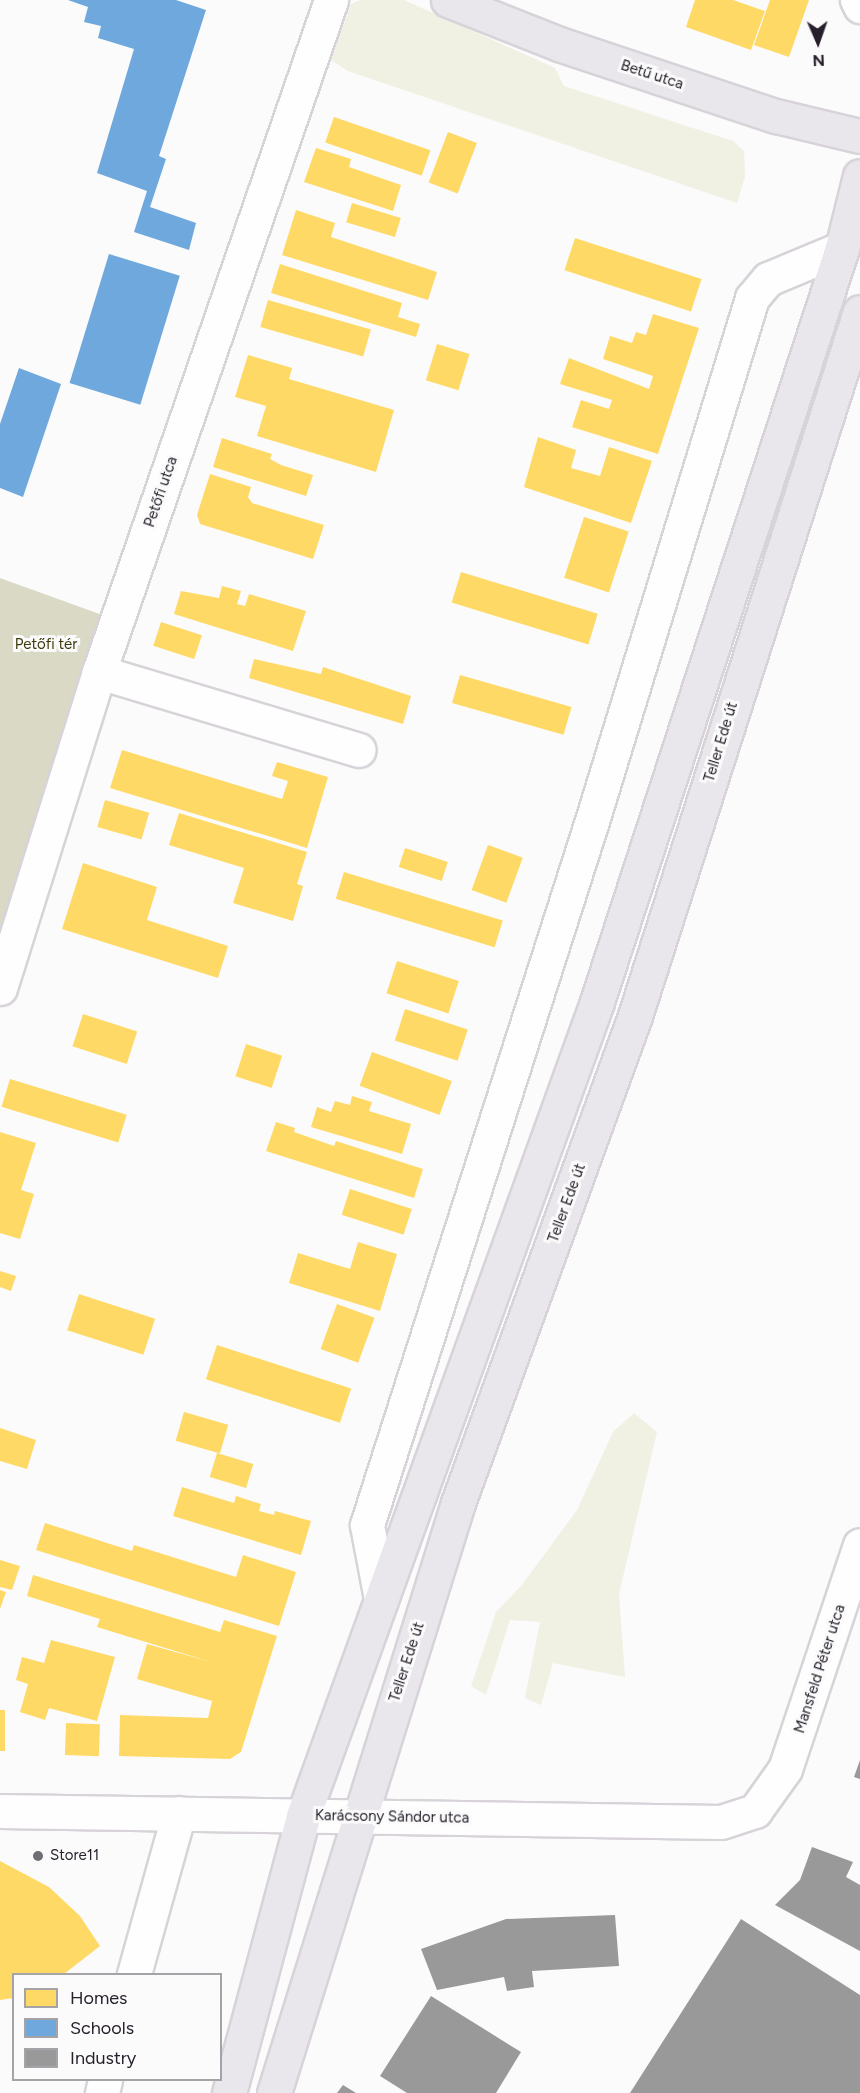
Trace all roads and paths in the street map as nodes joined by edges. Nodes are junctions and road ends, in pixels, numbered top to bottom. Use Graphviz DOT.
graph roads {
  1 [pos="331,0"];
  2 [pos="448,0"];
  3 [pos="857,0"];
  4 [pos="860,6"];
  5 [pos="860,136"];
  6 [pos="860,176"];
  7 [pos="842,249"];
  8 [pos="860,312"];
  9 [pos="99,672"];
  10 [pos="359,750"];
  11 [pos="0,988"];
  12 [pos="860,1545"];
  13 [pos="381,1599"];
  14 [pos="774,1790"];
  15 [pos="0,1811"];
  16 [pos="179,1813"];
  17 [pos="303,1816"];
  18 [pos="357,1816"];
  19 [pos="135,1973"];
  20 [pos="229,2093"];
  21 [pos="274,2093"];
  1 -- 9 [label="street, Petőfi utca"];
  2 -- 5 [label="main road, Betű utca"];
  3 -- 4 [label="street"];
  6 -- 7 [label="main road"];
  7 -- 13 [label="main road"];
  7 -- 13 [label="street"];
  8 -- 18 [label="main road, Teller Ede út"];
  9 -- 10 [label="street"];
  9 -- 11 [label="street, Petőfi utca"];
  12 -- 14 [label="street, Mansfeld Péter utca"];
  13 -- 17 [label="main road"];
  14 -- 18 [label="street, Karácsony Sándor utca"];
  15 -- 16 [label="street, Karácsony Sándor utca"];
  16 -- 17 [label="street, Karácsony Sándor utca"];
  16 -- 19 [label="street"];
  17 -- 18 [label="street, Karácsony Sándor utca"];
  17 -- 20 [label="main road"];
  18 -- 21 [label="main road, Teller Ede út"];
}
